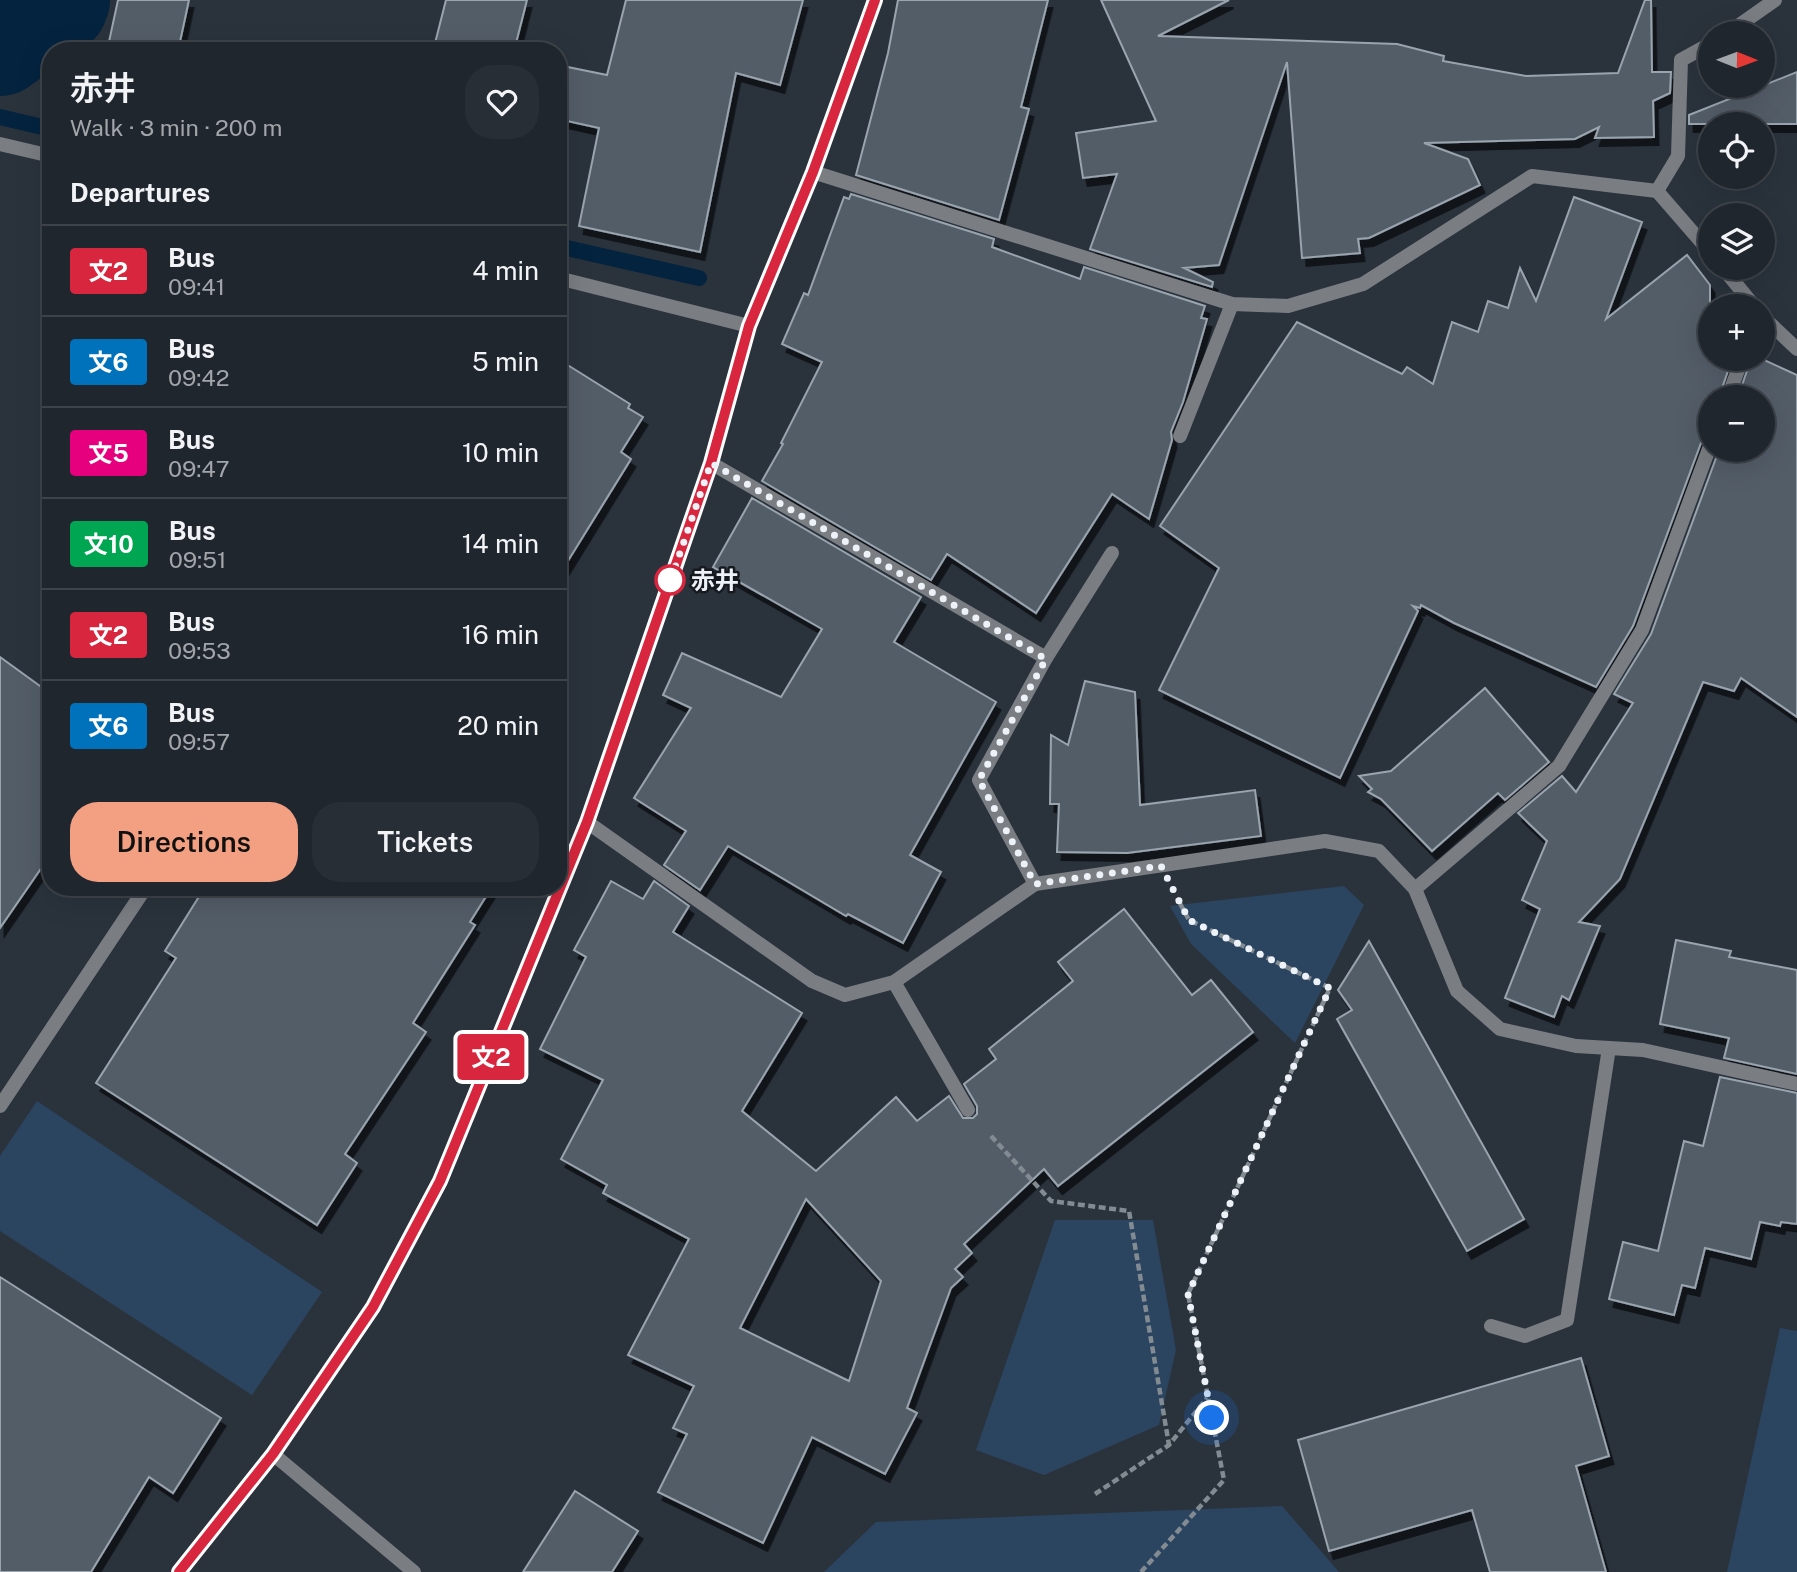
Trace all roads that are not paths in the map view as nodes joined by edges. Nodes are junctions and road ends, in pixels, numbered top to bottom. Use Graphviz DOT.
graph roads {
  1 [pos="875,0"];
  2 [pos="1775,0"];
  3 [pos="1745,21"];
  4 [pos="1698,51"];
  5 [pos="0,145"];
  6 [pos="42,154"];
  7 [pos="813,172"];
  8 [pos="1657,191"];
  9 [pos="1698,238"];
  10 [pos="567,280"];
  11 [pos="1733,280"];
  12 [pos="1744,294"];
  13 [pos="1232,304"];
  14 [pos="749,326"];
  15 [pos="1775,328"];
  16 [pos="1797,349"];
  17 [pos="1180,436"];
  18 [pos="1704,462"];
  19 [pos="711,463"];
  20 [pos="1112,552"];
  21 [pos="1046,659"];
  22 [pos="587,822"];
  23 [pos="567,871"];
  24 [pos="1035,884"];
  25 [pos="1416,889"];
  26 [pos="140,896"];
  27 [pos="557,896"];
  28 [pos="894,982"];
  29 [pos="1609,1048"];
  30 [pos="1797,1083"];
  31 [pos="0,1106"];
  32 [pos="968,1110"];
  33 [pos="1491,1326"];
  34 [pos="273,1454"];
  35 [pos="179,1572"];
  36 [pos="414,1572"];
  1 -- 7 [label="street"];
  2 -- 3 [label="street"];
  4 -- 8 [label="street"];
  5 -- 6 [label="street"];
  7 -- 13 [label="street"];
  7 -- 14 [label="street"];
  8 -- 9 [label="street"];
  8 -- 13 [label="street"];
  10 -- 14 [label="street"];
  11 -- 12 [label="street"];
  13 -- 17 [label="street"];
  14 -- 19 [label="street"];
  15 -- 16 [label="street"];
  18 -- 25 [label="street"];
  19 -- 21 [label="street"];
  19 -- 22 [label="street"];
  20 -- 21 [label="street"];
  21 -- 24 [label="street"];
  22 -- 23 [label="street"];
  22 -- 28 [label="street"];
  24 -- 25 [label="street"];
  24 -- 28 [label="street"];
  25 -- 29 [label="street"];
  26 -- 31 [label="street"];
  27 -- 34 [label="street"];
  28 -- 32 [label="street"];
  29 -- 30 [label="street"];
  29 -- 33 [label="street"];
  34 -- 35 [label="street"];
  34 -- 36 [label="street"];
}
